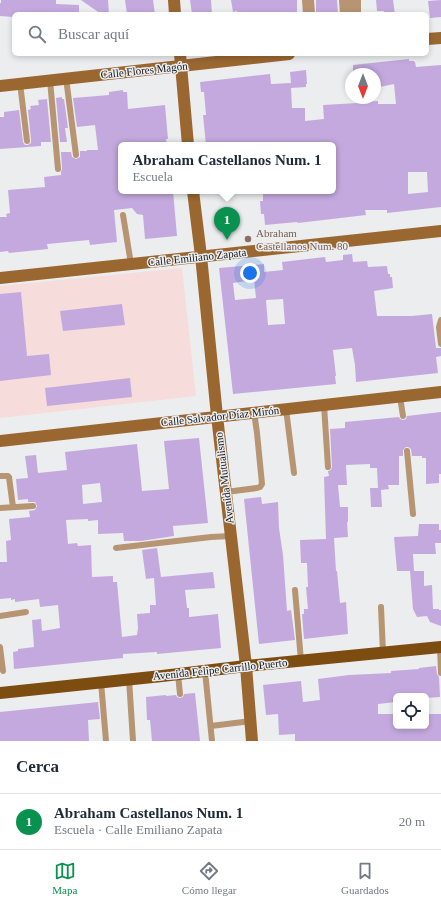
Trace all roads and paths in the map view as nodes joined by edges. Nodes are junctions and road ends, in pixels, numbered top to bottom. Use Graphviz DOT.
graph roads {
  1 [pos="174,0"];
  2 [pos="308,0"];
  3 [pos="346,0"];
  4 [pos="355,0"];
  5 [pos="175,12"];
  6 [pos="309,12"];
  7 [pos="346,12"];
  8 [pos="355,12"];
  9 [pos="441,38"];
  10 [pos="429,39"];
  11 [pos="253,56"];
  12 [pos="180,60"];
  13 [pos="66,78"];
  14 [pos="50,80"];
  15 [pos="20,83"];
  16 [pos="0,86"];
  17 [pos="27,141"];
  18 [pos="188,142"];
  19 [pos="76,155"];
  20 [pos="58,169"];
  21 [pos="193,194"];
  22 [pos="123,215"];
  23 [pos="441,231"];
  24 [pos="201,256"];
  25 [pos="131,264"];
  26 [pos="0,278"];
  27 [pos="441,320"];
  28 [pos="441,344"];
  29 [pos="441,392"];
  30 [pos="400,397"];
  31 [pos="324,405"];
  32 [pos="286,409"];
  33 [pos="254,412"];
  34 [pos="217,416"];
  35 [pos="403,416"];
  36 [pos="0,441"];
  37 [pos="407,451"];
  38 [pos="328,467"];
  39 [pos="294,473"];
  40 [pos="0,476"];
  41 [pos="226,492"];
  42 [pos="33,506"];
  43 [pos="13,507"];
  44 [pos="0,508"];
  45 [pos="413,514"];
  46 [pos="231,536"];
  47 [pos="116,548"];
  48 [pos="295,590"];
  49 [pos="382,607"];
  50 [pos="26,612"];
  51 [pos="0,616"];
  52 [pos="0,647"];
  53 [pos="441,647"];
  54 [pos="383,653"];
  55 [pos="301,661"];
  56 [pos="246,666"];
  57 [pos="3,671"];
  58 [pos="205,671"];
  59 [pos="441,673"];
  60 [pos="178,674"];
  61 [pos="129,679"];
  62 [pos="101,682"];
  63 [pos="0,692"];
  64 [pos="180,694"];
  65 [pos="251,721"];
  66 [pos="211,726"];
  67 [pos="106,741"];
  68 [pos="133,741"];
  69 [pos="212,741"];
  70 [pos="252,741"];
  1 -- 5 [label="street"];
  2 -- 6 [label="street"];
  3 -- 7 [label="street"];
  4 -- 8 [label="street"];
  9 -- 10 [label="street"];
  11 -- 12 [label="street, Calle Flores Magón"];
  12 -- 13 [label="street, Calle Flores Magón"];
  12 -- 18 [label="street"];
  13 -- 14 [label="street, Calle Flores Magón"];
  13 -- 19 [label="lane"];
  14 -- 15 [label="street, Calle Flores Magón"];
  14 -- 20 [label="lane"];
  15 -- 16 [label="street, Calle Flores Magón"];
  15 -- 17 [label="lane"];
  21 -- 24 [label="street, Avenida Mutualismo"];
  22 -- 25 [label="lane"];
  23 -- 24 [label="street, Calle Emiliano Zapata"];
  24 -- 25 [label="street, Calle Emiliano Zapata"];
  24 -- 34 [label="street, Avenida Mutualismo"];
  25 -- 26 [label="street, Calle Emiliano Zapata"];
  27 -- 28 [label="lane"];
  29 -- 30 [label="street, Calle Salvador Díaz Mirón"];
  30 -- 31 [label="street, Calle Salvador Díaz Mirón"];
  30 -- 35 [label="lane"];
  31 -- 32 [label="street, Calle Salvador Díaz Mirón"];
  31 -- 38 [label="lane"];
  32 -- 33 [label="street, Calle Salvador Díaz Mirón"];
  32 -- 39 [label="lane"];
  33 -- 34 [label="street, Calle Salvador Díaz Mirón"];
  33 -- 41 [label="lane"];
  34 -- 36 [label="street, Calle Salvador Díaz Mirón"];
  34 -- 41 [label="street, Avenida Mutualismo"];
  37 -- 45 [label="lane"];
  40 -- 43 [label="lane"];
  41 -- 46 [label="street, Avenida Mutualismo"];
  42 -- 43 [label="lane"];
  43 -- 44 [label="lane"];
  46 -- 47 [label="lane"];
  46 -- 56 [label="street, Avenida Mutualismo"];
  48 -- 55 [label="lane"];
  49 -- 54 [label="lane"];
  50 -- 51 [label="lane"];
  52 -- 57 [label="lane"];
  53 -- 54 [label="main road, Avenida Felipe Carrillo Puerto"];
  53 -- 59 [label="lane"];
  54 -- 55 [label="main road, Avenida Felipe Carrillo Puerto"];
  55 -- 56 [label="main road, Avenida Felipe Carrillo Puerto"];
  56 -- 58 [label="main road, Avenida Felipe Carrillo Puerto"];
  56 -- 65 [label="street, Avenida Mutualismo"];
  58 -- 60 [label="main road, Avenida Felipe Carrillo Puerto"];
  58 -- 66 [label="lane"];
  60 -- 61 [label="main road, Avenida Felipe Carrillo Puerto"];
  60 -- 64 [label="lane"];
  61 -- 62 [label="main road, Avenida Felipe Carrillo Puerto"];
  61 -- 68 [label="lane"];
  62 -- 63 [label="main road, Avenida Felipe Carrillo Puerto"];
  62 -- 67 [label="lane"];
  65 -- 66 [label="lane"];
  65 -- 70 [label="street, Avenida Mutualismo"];
  66 -- 69 [label="lane"];
}
